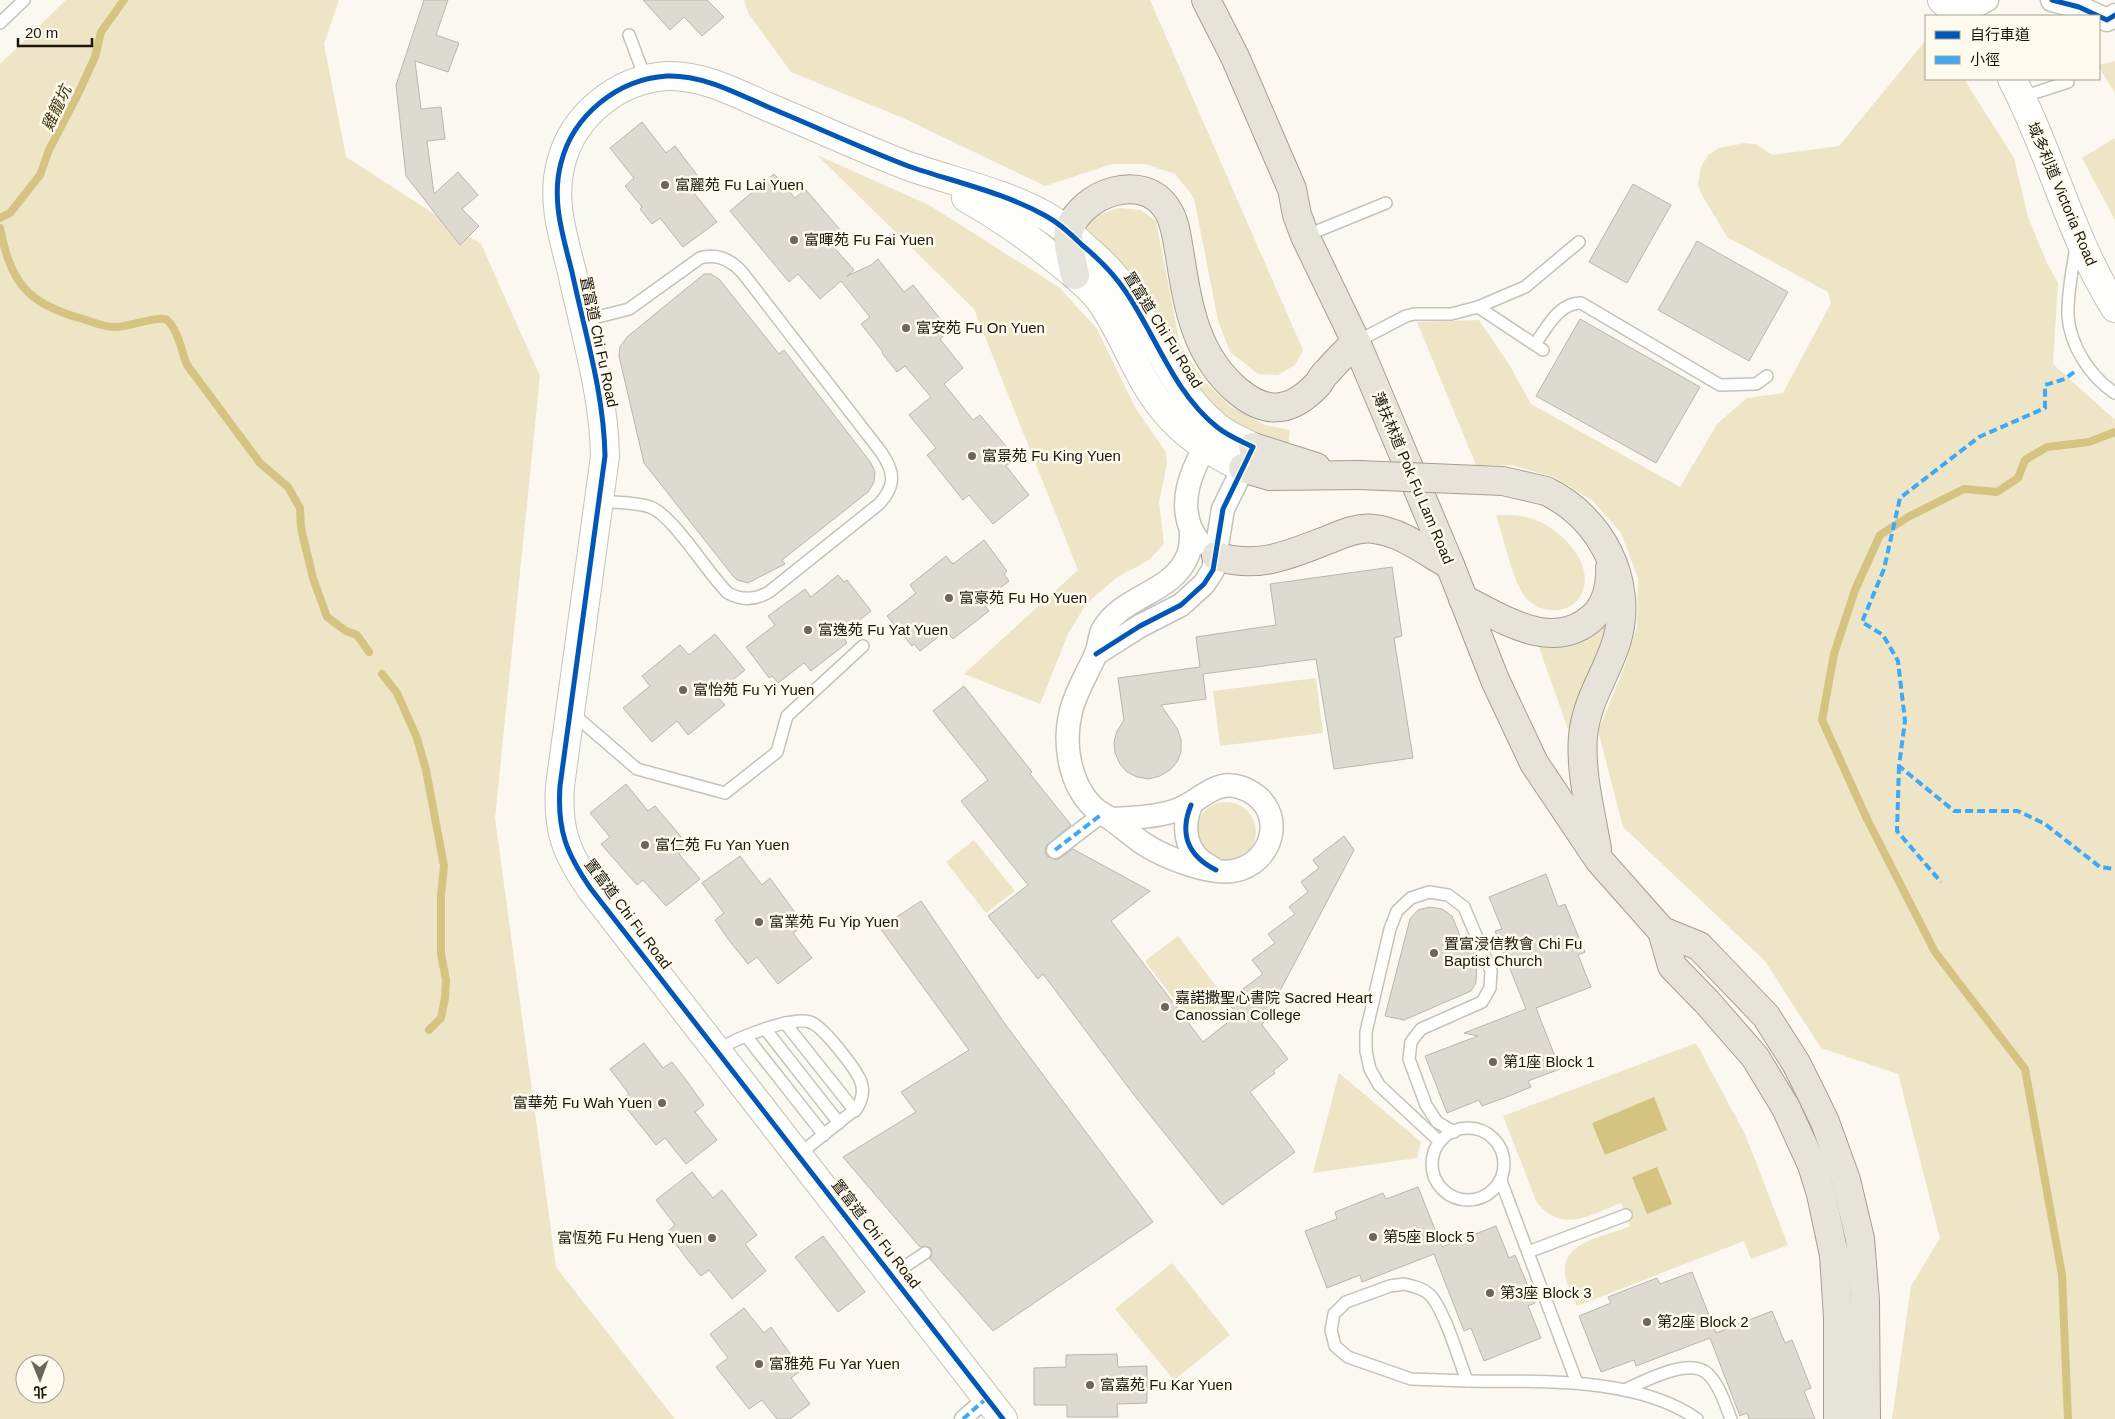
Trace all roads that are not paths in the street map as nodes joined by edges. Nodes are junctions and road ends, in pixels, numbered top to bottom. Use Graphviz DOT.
graph roads {
  1 [pos="24,0"];
  2 [pos="1206,0"];
  3 [pos="1987,0"];
  4 [pos="2052,0"];
  5 [pos="1954,10"];
  6 [pos="2096,15"];
  7 [pos="2115,15"];
  8 [pos="2100,17"];
  9 [pos="0,23"];
  10 [pos="629,36"];
  11 [pos="646,80"];
  12 [pos="2068,82"];
  13 [pos="2017,88"];
  14 [pos="908,166"];
  15 [pos="1386,203"];
  16 [pos="1068,232"];
  17 [pos="2077,235"];
  18 [pos="1305,236"];
  19 [pos="1579,242"];
  20 [pos="1075,275"];
  21 [pos="2110,299"];
  22 [pos="1478,307"];
  23 [pos="582,321"];
  24 [pos="1356,342"];
  25 [pos="1767,376"];
  26 [pos="2115,393"];
  27 [pos="1210,437"];
  28 [pos="1248,458"];
  29 [pos="600,501"];
  30 [pos="1191,532"];
  31 [pos="1608,552"];
  32 [pos="1216,556"];
  33 [pos="1450,565"];
  34 [pos="1463,599"];
  35 [pos="863,646"];
  36 [pos="1096,654"];
  37 [pos="571,712"];
  38 [pos="1191,805"];
  39 [pos="1106,816"];
  40 [pos="1055,850"];
  41 [pos="1599,860"];
  42 [pos="1216,870"];
  43 [pos="1662,931"];
  44 [pos="785,1023"];
  45 [pos="766,1030"];
  46 [pos="746,1036"];
  47 [pos="717,1051"];
  48 [pos="855,1111"];
  49 [pos="839,1123"];
  50 [pos="1454,1132"];
  51 [pos="824,1135"];
  52 [pos="1440,1142"];
  53 [pos="798,1155"];
  54 [pos="1501,1180"];
  55 [pos="1626,1215"];
  56 [pos="1528,1252"];
  57 [pos="925,1253"];
  58 [pos="892,1275"];
  59 [pos="1467,1381"];
  60 [pos="1577,1383"];
  61 [pos="1624,1390"];
  62 [pos="995,1409"];
  63 [pos="963,1419"];
  64 [pos="1696,1419"];
  65 [pos="1731,1419"];
  66 [pos="1838,1419"];
  67 [pos="1866,1419"];
  1 -- 9 [label="lane"];
  2 -- 18 [label="main road, 薄扶林道 Pok Fu Lam Road"];
  3 -- 5 [label="street"];
  4 -- 6 [label="street"];
  7 -- 8 [label="street"];
  10 -- 11 [label="lane"];
  11 -- 14 [label="street, 置富道 Chi Fu Road"];
  11 -- 23 [label="street, 置富道 Chi Fu Road"];
  12 -- 13 [label="lane"];
  13 -- 17 [label="street, 域多利道 Victoria Road"];
  14 -- 16 [label="street, 置富道 Chi Fu Road"];
  14 -- 20 [label="street, 置富道 Chi Fu Road"];
  15 -- 18 [label="lane"];
  16 -- 20 [label="main road"];
  16 -- 24 [label="main road"];
  16 -- 27 [label="street, 置富道 Chi Fu Road"];
  17 -- 21 [label="street, 域多利道 Victoria Road"];
  17 -- 26 [label="lane"];
  18 -- 24 [label="main road, 薄扶林道 Pok Fu Lam Road"];
  19 -- 22 [label="lane"];
  20 -- 27 [label="street, 置富道 Chi Fu Road"];
  22 -- 24 [label="lane"];
  22 -- 25 [label="lane"];
  23 -- 29 [label="street, 置富道 Chi Fu Road"];
  23 -- 29 [label="lane, 置富道 Chi Fu Road"];
  24 -- 33 [label="main road, 薄扶林道 Pok Fu Lam Road"];
  27 -- 28 [label="street, 置富道 Chi Fu Road"];
  27 -- 30 [label="street"];
  28 -- 31 [label="main road, bridge"];
  28 -- 32 [label="street"];
  29 -- 37 [label="street, 置富道 Chi Fu Road"];
  30 -- 32 [label="street"];
  30 -- 36 [label="street"];
  31 -- 34 [label="main road"];
  31 -- 41 [label="main road"];
  32 -- 33 [label="main road"];
  32 -- 36 [label="street"];
  33 -- 34 [label="main road, 薄扶林道 Pok Fu Lam Road"];
  34 -- 41 [label="main road, 薄扶林道 Pok Fu Lam Road"];
  35 -- 37 [label="lane"];
  36 -- 39 [label="street"];
  37 -- 47 [label="street, 置富道 Chi Fu Road"];
  38 -- 39 [label="street"];
  38 -- 42 [label="street"];
  38 -- 42 [label="street"];
  39 -- 40 [label="street"];
  39 -- 42 [label="street"];
  41 -- 43 [label="main road, 薄扶林道 Pok Fu Lam Road"];
  43 -- 66 [label="main road, 薄扶林道 Pok Fu Lam Road"];
  43 -- 67 [label="main road, 薄扶林道 Pok Fu Lam Road"];
  44 -- 45 [label="lane"];
  44 -- 48 [label="lane"];
  44 -- 48 [label="lane"];
  45 -- 46 [label="lane"];
  45 -- 49 [label="lane"];
  46 -- 47 [label="lane"];
  46 -- 51 [label="lane"];
  47 -- 53 [label="street, 置富道 Chi Fu Road"];
  48 -- 49 [label="lane"];
  49 -- 51 [label="lane"];
  50 -- 52 [label="lane"];
  50 -- 52 [label="lane"];
  50 -- 54 [label="lane"];
  51 -- 53 [label="lane"];
  52 -- 54 [label="lane"];
  53 -- 58 [label="street, 置富道 Chi Fu Road"];
  54 -- 56 [label="lane"];
  55 -- 56 [label="lane"];
  56 -- 60 [label="lane"];
  57 -- 58 [label="lane"];
  58 -- 62 [label="street, 置富道 Chi Fu Road"];
  59 -- 59 [label="lane"];
  59 -- 60 [label="lane"];
  60 -- 61 [label="lane"];
  61 -- 64 [label="lane"];
  61 -- 65 [label="lane"];
  62 -- 63 [label="street"];
}
